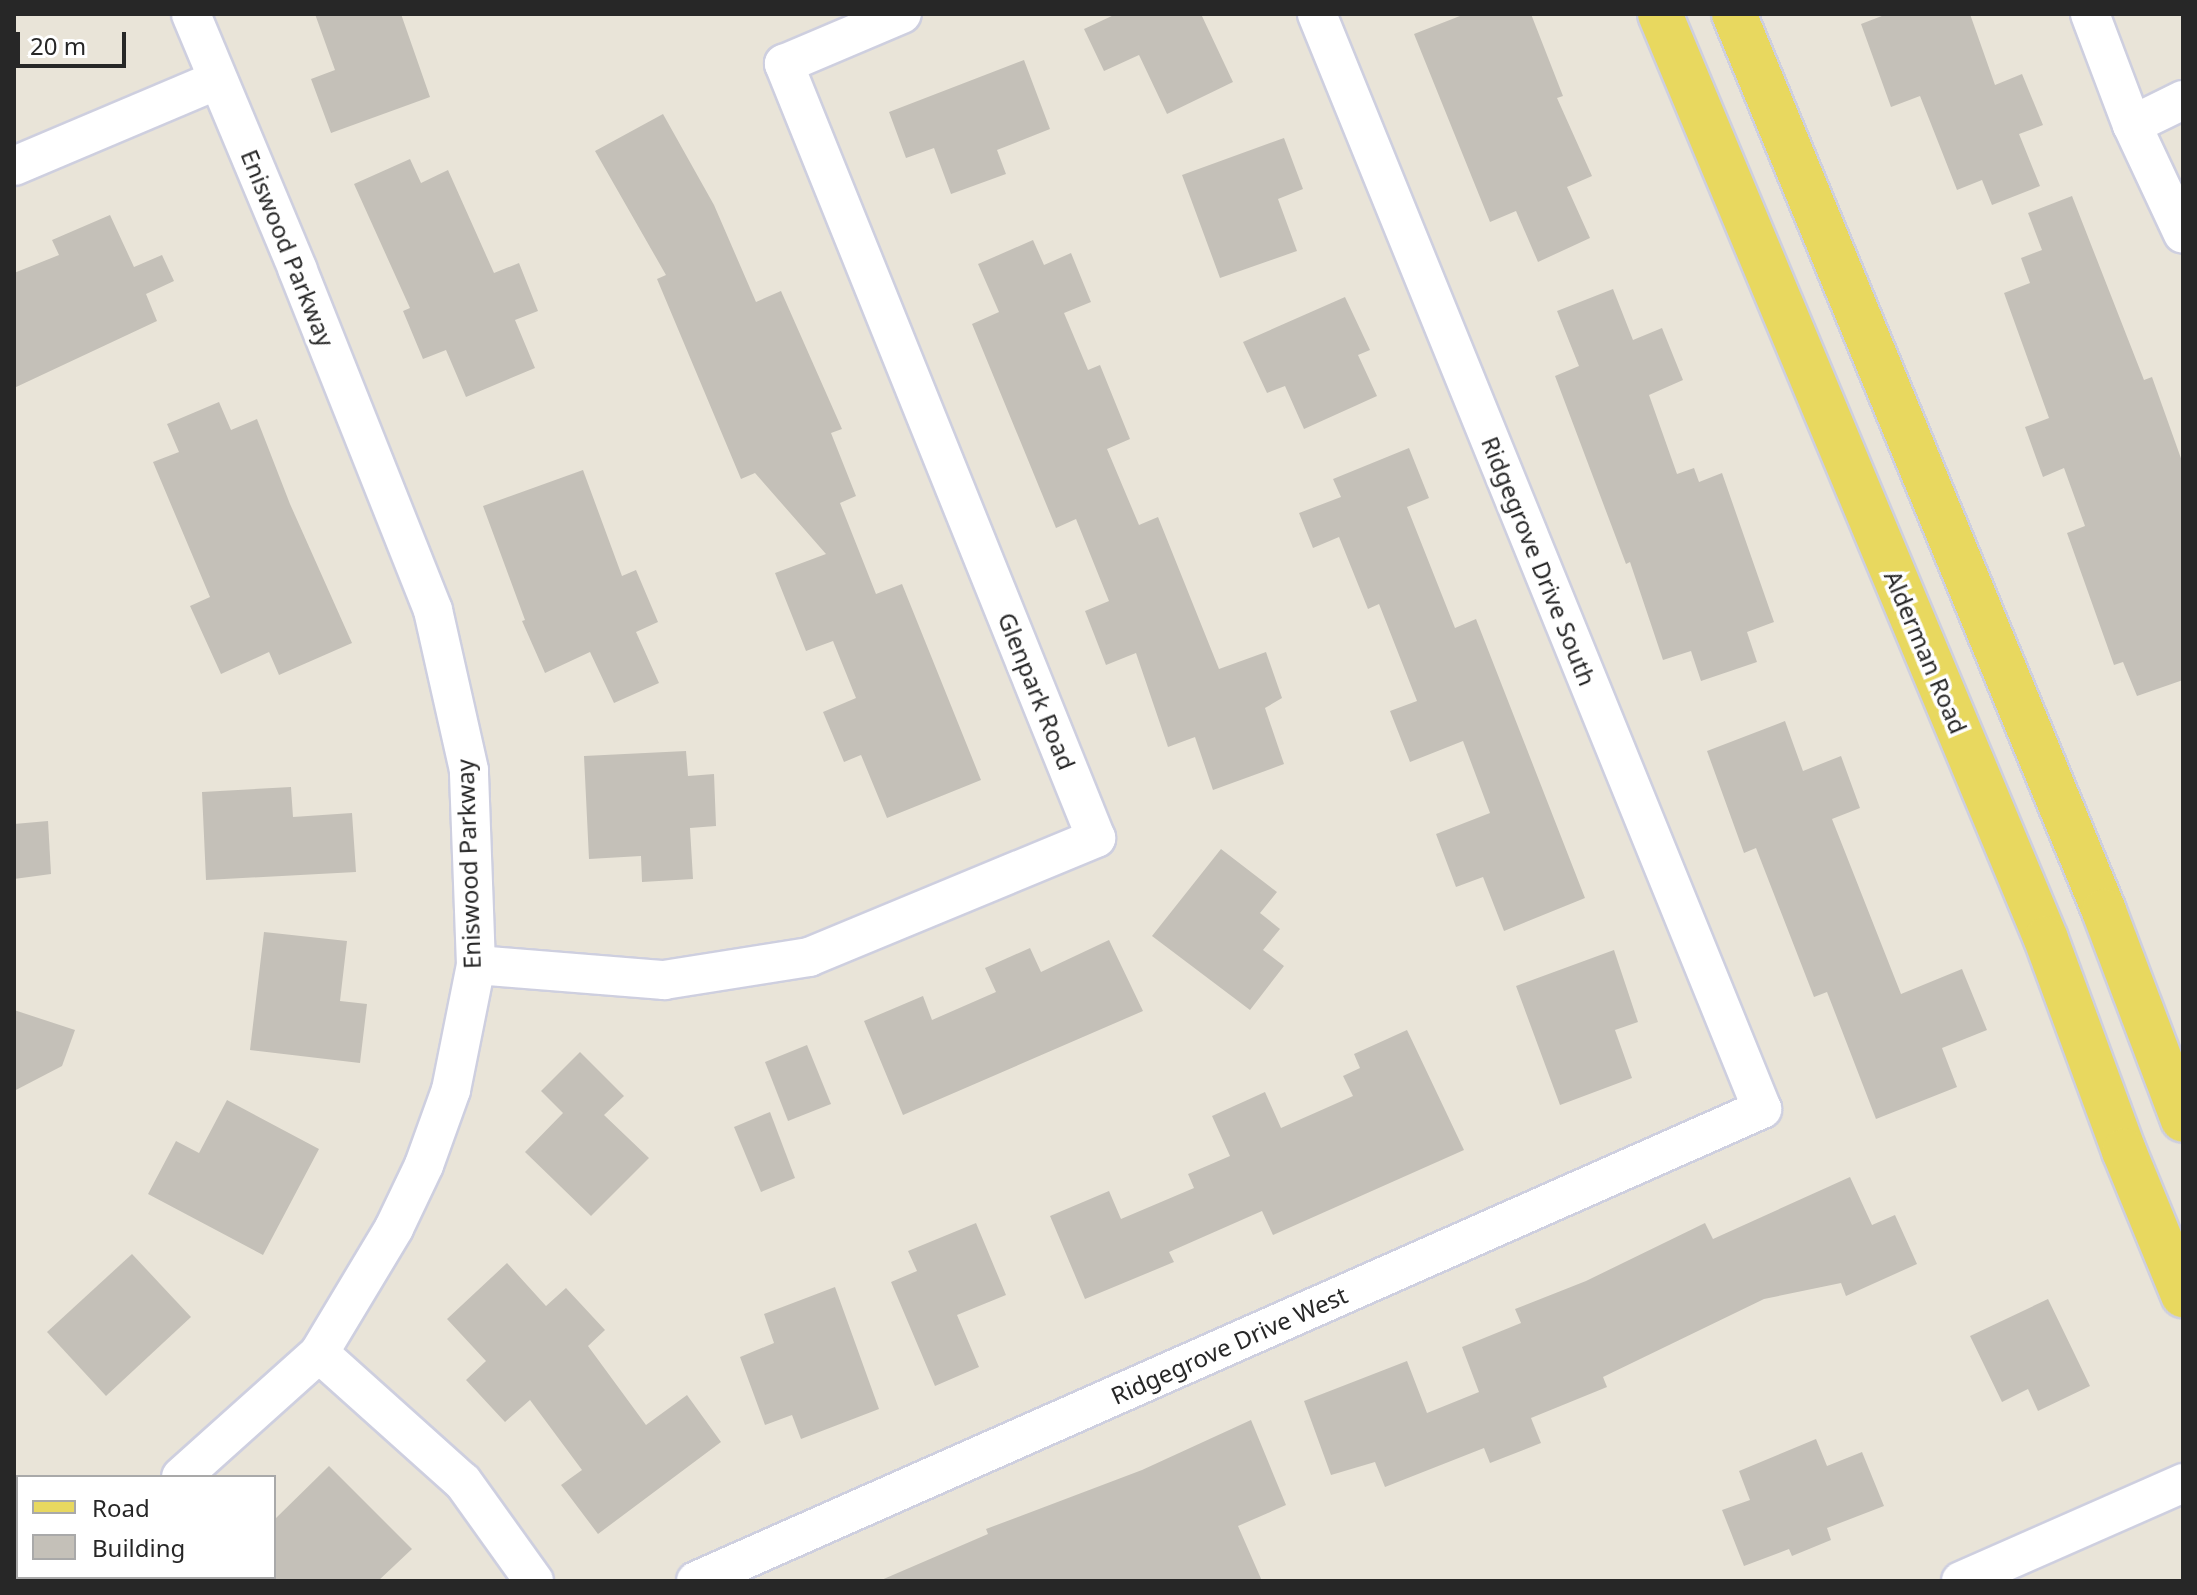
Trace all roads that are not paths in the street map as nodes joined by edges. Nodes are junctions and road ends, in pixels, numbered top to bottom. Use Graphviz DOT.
graph roads {
  1 [pos="191,14"];
  2 [pos="902,14"];
  3 [pos="1317,14"];
  4 [pos="1660,14"];
  5 [pos="1734,14"];
  6 [pos="2090,14"];
  7 [pos="218,80"];
  8 [pos="2183,100"];
  9 [pos="2132,125"];
  10 [pos="14,166"];
  11 [pos="2183,234"];
  12 [pos="476,965"];
  13 [pos="1762,1109"];
  14 [pos="2183,1120"];
  15 [pos="2183,1295"];
  16 [pos="319,1353"];
  17 [pos="183,1475"];
  18 [pos="2183,1483"];
  19 [pos="534,1581"];
  20 [pos="696,1581"];
  21 [pos="1961,1581"];
  1 -- 7 [label="street, Eniswood Parkway"];
  2 -- 12 [label="street, Glenpark Road"];
  3 -- 13 [label="street, Ridgegrove Drive South"];
  4 -- 15 [label="main road, Alderman Road"];
  5 -- 14 [label="main road"];
  6 -- 9 [label="street"];
  7 -- 10 [label="street"];
  7 -- 12 [label="street, Eniswood Parkway"];
  8 -- 9 [label="street"];
  9 -- 11 [label="street"];
  12 -- 16 [label="street, Eniswood Parkway"];
  13 -- 20 [label="street, Ridgegrove Drive West"];
  16 -- 17 [label="street, Eniswood Parkway"];
  16 -- 19 [label="street"];
  18 -- 21 [label="street"];
}
